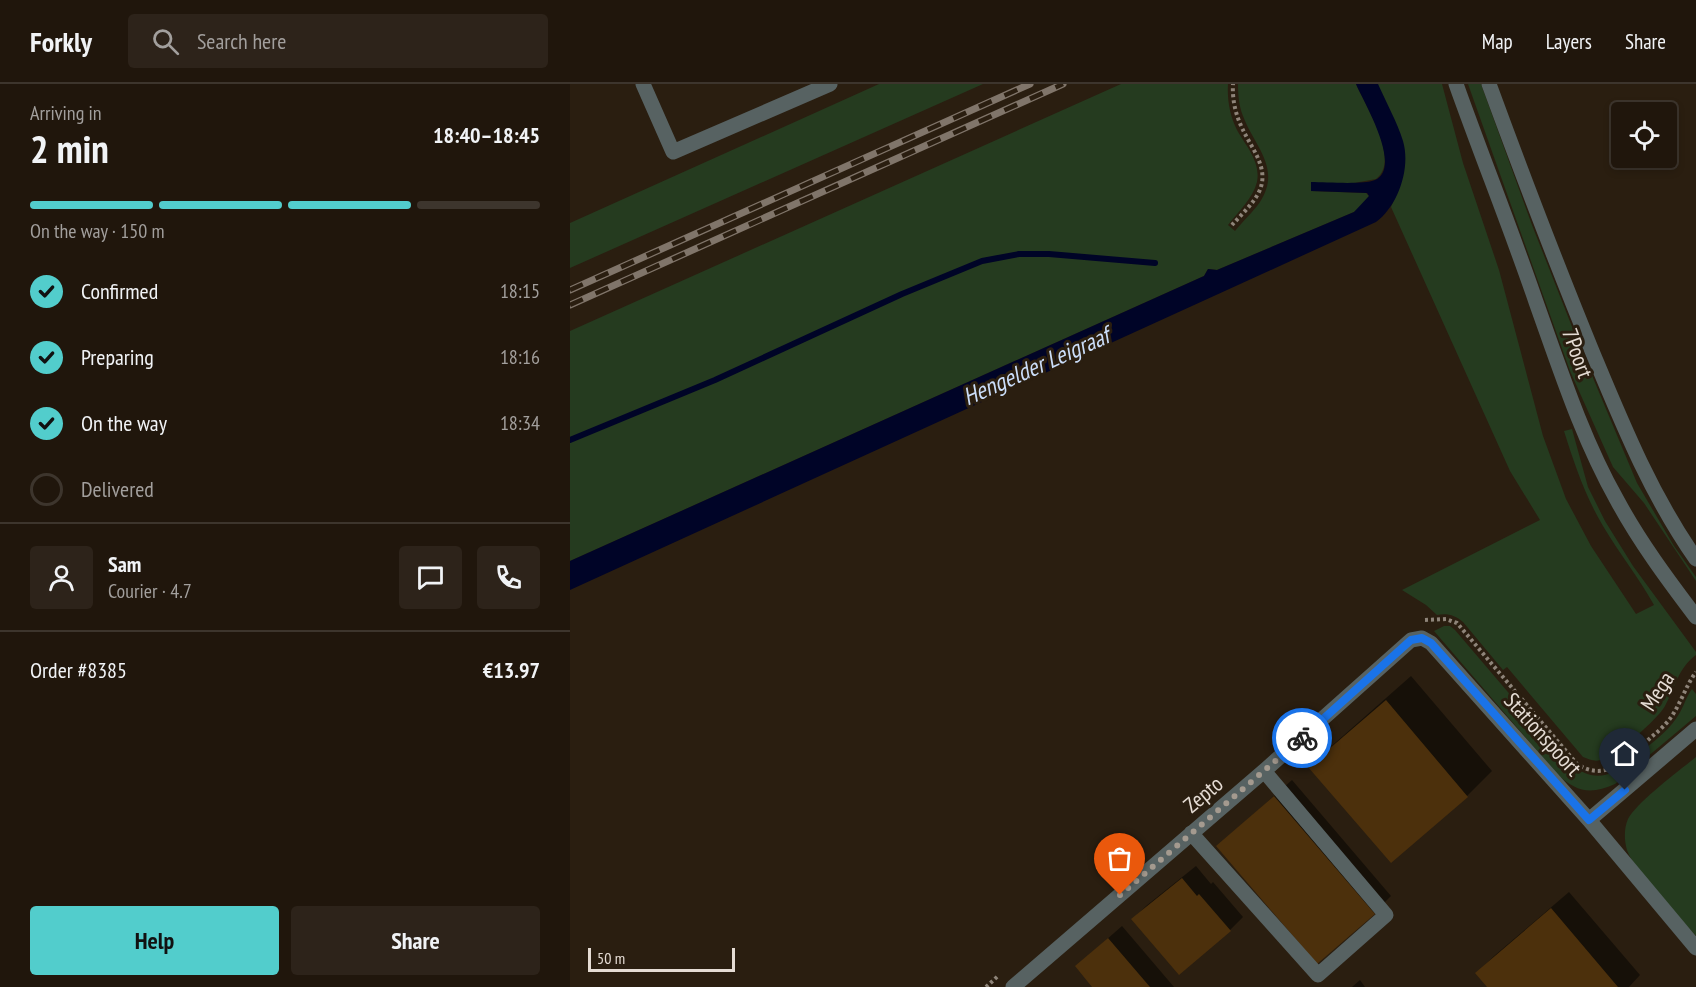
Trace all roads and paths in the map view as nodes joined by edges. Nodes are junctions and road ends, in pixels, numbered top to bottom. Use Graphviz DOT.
graph roads {
  1 [pos="643,84"];
  2 [pos="830,84"];
  3 [pos="1233,84"];
  4 [pos="1456,84"];
  5 [pos="1489,84"];
  6 [pos="1233,225"];
  7 [pos="1696,558"];
  8 [pos="1696,617"];
  9 [pos="1422,638"];
  10 [pos="1695,675"];
  11 [pos="1696,729"];
  12 [pos="1264,771"];
  13 [pos="1595,771"];
  14 [pos="1589,820"];
  15 [pos="1191,833"];
  16 [pos="1696,948"];
  17 [pos="1013,987"];
  1 -- 2 [label="street"];
  3 -- 6 [label="path"];
  4 -- 8 [label="street, 7Poort"];
  5 -- 7 [label="street, 7Poort"];
  9 -- 12 [label="street, Zepto"];
  9 -- 14 [label="street, Stationspoort"];
  10 -- 13 [label="path, Mega"];
  11 -- 14 [label="street"];
  12 -- 15 [label="street, Zepto"];
  12 -- 15 [label="street"];
  14 -- 16 [label="street, Stationspoort"];
  15 -- 17 [label="street, Zepto"];
}
